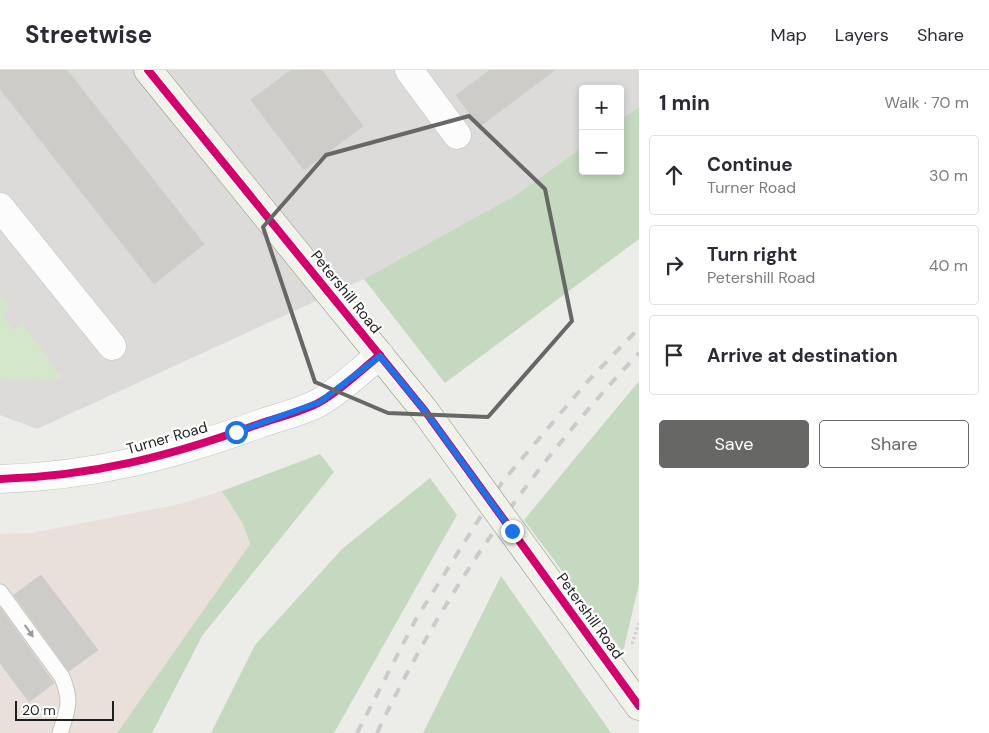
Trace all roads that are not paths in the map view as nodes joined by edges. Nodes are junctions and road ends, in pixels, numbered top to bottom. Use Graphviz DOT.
graph roads {
  1 [pos="148,70"];
  2 [pos="409,70"];
  3 [pos="457,135"];
  4 [pos="0,207"];
  5 [pos="112,346"];
  6 [pos="380,356"];
  7 [pos="0,479"];
  8 [pos="0,592"];
  9 [pos="639,706"];
  10 [pos="60,733"];
  1 -- 6 [label="street, Petershill Road"];
  2 -- 3 [label="street"];
  4 -- 5 [label="street"];
  6 -- 7 [label="street, Turner Road"];
  6 -- 9 [label="street, Petershill Road, bridge"];
  8 -- 10 [label="lane, one-way"];
}
